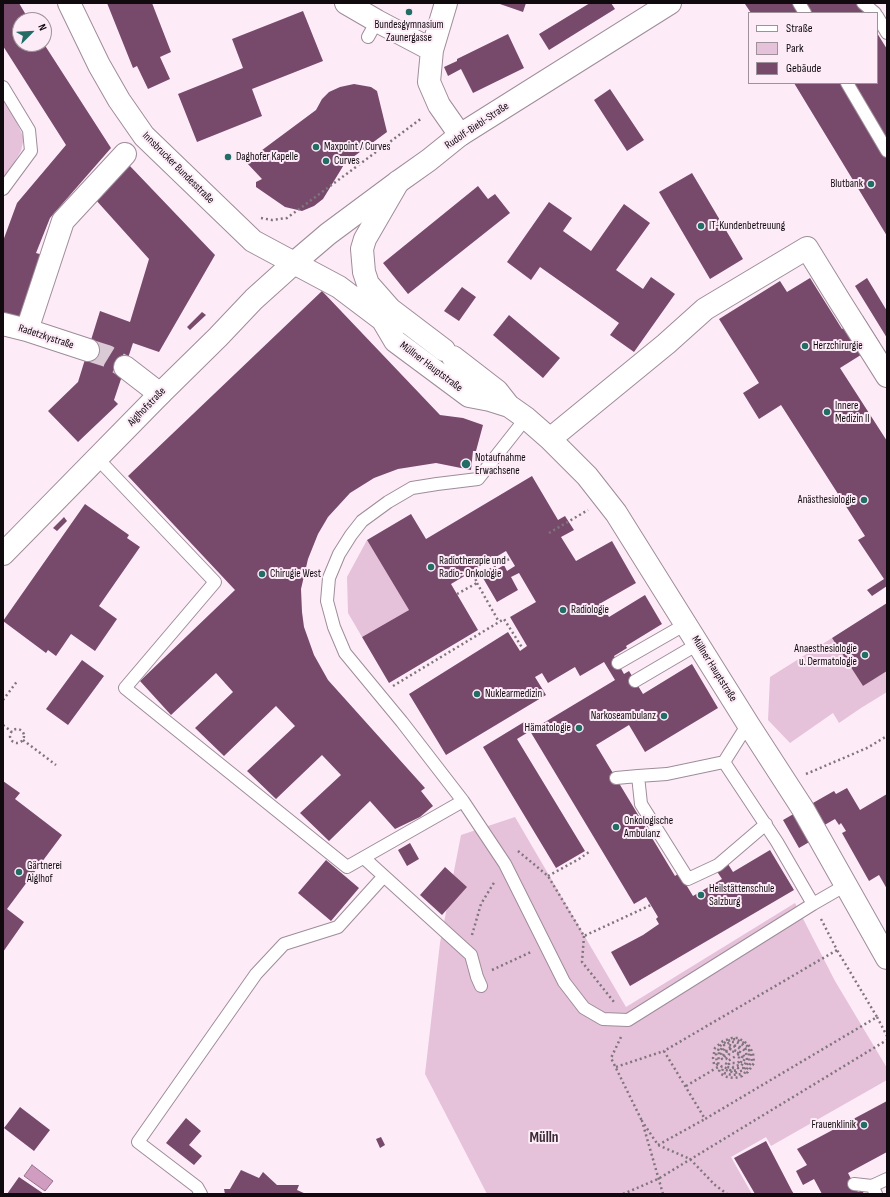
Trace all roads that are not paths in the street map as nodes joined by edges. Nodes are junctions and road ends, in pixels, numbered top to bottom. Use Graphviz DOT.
graph roads {
  1 [pos="69,3"];
  2 [pos="346,3"];
  3 [pos="446,3"];
  4 [pos="670,3"];
  5 [pos="799,3"];
  6 [pos="863,3"];
  7 [pos="804,12"];
  8 [pos="873,12"];
  9 [pos="878,18"];
  10 [pos="887,33"];
  11 [pos="432,50"];
  12 [pos="848,84"];
  13 [pos="3,87"];
  14 [pos="460,135"];
  15 [pos="887,151"];
  16 [pos="125,154"];
  17 [pos="398,182"];
  18 [pos="3,189"];
  19 [pos="294,263"];
  20 [pos="386,314"];
  21 [pos="3,324"];
  22 [pos="27,330"];
  23 [pos="88,350"];
  24 [pos="125,367"];
  25 [pos="887,376"];
  26 [pos="160,394"];
  27 [pos="505,404"];
  28 [pos="550,439"];
  29 [pos="97,458"];
  30 [pos="3,554"];
  31 [pos="686,624"];
  32 [pos="698,644"];
  33 [pos="618,663"];
  34 [pos="635,681"];
  35 [pos="748,724"];
  36 [pos="724,762"];
  37 [pos="638,776"];
  38 [pos="616,778"];
  39 [pos="463,802"];
  40 [pos="766,824"];
  41 [pos="364,858"];
  42 [pos="384,876"];
  43 [pos="846,885"];
  44 [pos="813,904"];
  45 [pos="887,958"];
  46 [pos="479,981"];
  47 [pos="887,1179"];
  48 [pos="854,1184"];
  49 [pos="874,1190"];
  50 [pos="201,1194"];
  1 -- 19 [label="street, Innsbrucker Bundesstraße"];
  2 -- 11 [label="street"];
  3 -- 11 [label="street"];
  4 -- 14 [label="street, Rudolf-Biebl-Straße"];
  5 -- 7 [label="lane"];
  6 -- 8 [label="lane"];
  9 -- 10 [label="lane"];
  11 -- 14 [label="street"];
  12 -- 15 [label="lane"];
  13 -- 18 [label="lane"];
  14 -- 17 [label="street, Rudolf-Biebl-Straße"];
  16 -- 22 [label="street"];
  17 -- 19 [label="street, Rudolf-Biebl-Straße"];
  17 -- 20 [label="street, Müllner Hauptstraße"];
  19 -- 20 [label="street, Müllner Hauptstraße"];
  19 -- 26 [label="street, Aiglhofstraße"];
  20 -- 27 [label="street, Müllner Hauptstraße"];
  20 -- 27 [label="lane, Müllner Hauptstraße"];
  20 -- 27 [label="street, Müllner Hauptstraße"];
  21 -- 22 [label="street, Radetzkystraße"];
  22 -- 23 [label="street, Radetzkystraße"];
  24 -- 26 [label="street"];
  25 -- 28 [label="street"];
  26 -- 29 [label="street, Aiglhofstraße"];
  27 -- 28 [label="street, Müllner Hauptstraße"];
  27 -- 39 [label="lane"];
  28 -- 31 [label="street, Müllner Hauptstraße"];
  29 -- 30 [label="street, Aiglhofstraße"];
  29 -- 41 [label="lane"];
  31 -- 32 [label="street, Müllner Hauptstraße"];
  31 -- 33 [label="lane"];
  32 -- 34 [label="lane"];
  32 -- 35 [label="street, Müllner Hauptstraße"];
  35 -- 36 [label="lane"];
  35 -- 43 [label="street, Müllner Hauptstraße"];
  36 -- 37 [label="lane"];
  36 -- 40 [label="lane"];
  37 -- 38 [label="lane"];
  37 -- 40 [label="lane"];
  39 -- 41 [label="lane"];
  39 -- 44 [label="lane"];
  40 -- 44 [label="lane"];
  41 -- 42 [label="lane"];
  42 -- 46 [label="lane"];
  42 -- 50 [label="lane"];
  43 -- 44 [label="lane"];
  43 -- 45 [label="street, Müllner Hauptstraße"];
  47 -- 49 [label="lane"];
  48 -- 49 [label="lane"];
}
